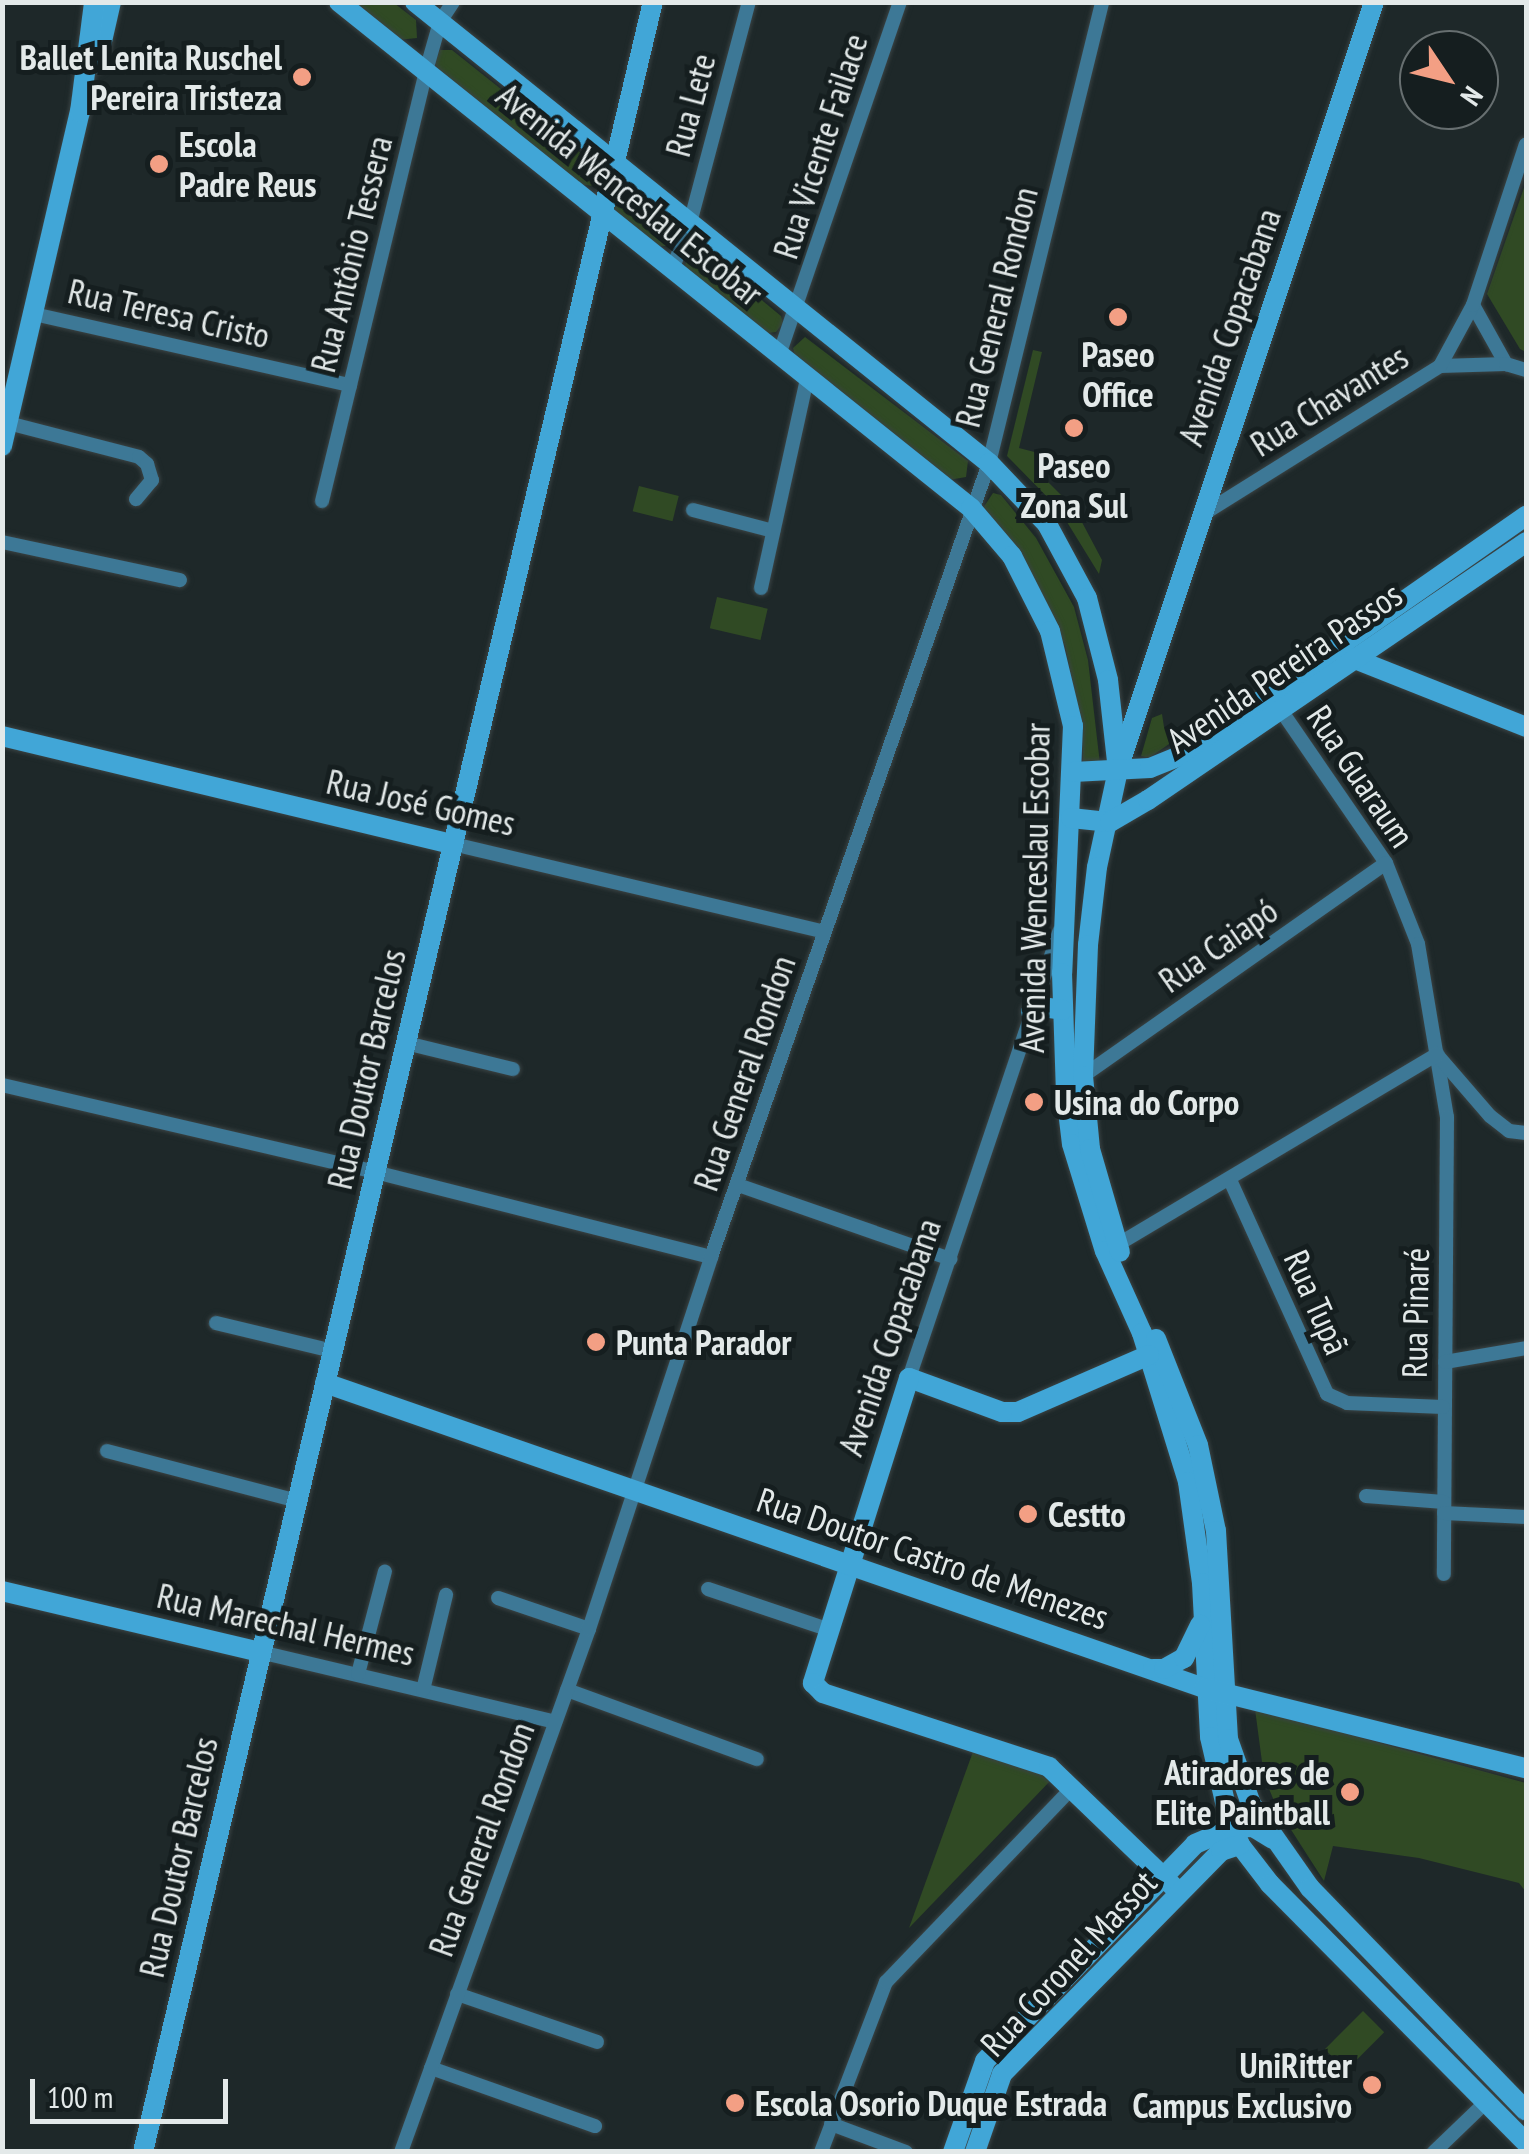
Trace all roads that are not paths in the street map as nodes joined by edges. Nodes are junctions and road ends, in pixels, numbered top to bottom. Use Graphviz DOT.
graph roads {
  1 [pos="94,2"];
  2 [pos="111,2"];
  3 [pos="338,2"];
  4 [pos="415,2"];
  5 [pos="453,2"];
  6 [pos="653,2"];
  7 [pos="749,2"];
  8 [pos="900,2"];
  9 [pos="1102,2"];
  10 [pos="1374,2"];
  11 [pos="438,12"];
  12 [pos="426,71"];
  13 [pos="80,112"];
  14 [pos="1526,144"];
  15 [pos="615,162"];
  16 [pos="601,213"];
  17 [pos="690,223"];
  18 [pos="672,270"];
  19 [pos="1473,305"];
  20 [pos="797,309"];
  21 [pos="34,314"];
  22 [pos="778,354"];
  23 [pos="1506,364"];
  24 [pos="1440,366"];
  25 [pos="1526,370"];
  26 [pos="808,378"];
  27 [pos="350,385"];
  28 [pos="8,423"];
  29 [pos="2,446"];
  30 [pos="989,463"];
  31 [pos="136,499"];
  32 [pos="322,501"];
  33 [pos="971,508"];
  34 [pos="692,510"];
  35 [pos="1200,516"];
  36 [pos="1524,530"];
  37 [pos="774,531"];
  38 [pos="2,542"];
  39 [pos="180,580"];
  40 [pos="761,588"];
  41 [pos="1344,654"];
  42 [pos="1148,673"];
  43 [pos="1108,680"];
  44 [pos="1275,701"];
  45 [pos="1526,726"];
  46 [pos="2,736"];
  47 [pos="1187,761"];
  48 [pos="1118,770"];
  49 [pos="1073,772"];
  50 [pos="1071,818"];
  51 [pos="1110,822"];
  52 [pos="453,844"];
  53 [pos="1386,863"];
  54 [pos="1062,921"];
  55 [pos="824,932"];
  56 [pos="1088,945"];
  57 [pos="1062,973"];
  58 [pos="1063,1010"];
  59 [pos="1031,1012"];
  60 [pos="406,1043"];
  61 [pos="1437,1054"];
  62 [pos="514,1070"];
  63 [pos="1083,1076"];
  64 [pos="2,1085"];
  65 [pos="1526,1133"];
  66 [pos="375,1172"];
  67 [pos="1230,1180"];
  68 [pos="738,1185"];
  69 [pos="1116,1245"];
  70 [pos="711,1257"];
  71 [pos="950,1259"];
  72 [pos="216,1324"];
  73 [pos="1526,1348"];
  74 [pos="333,1351"];
  75 [pos="1149,1355"];
  76 [pos="1445,1362"];
  77 [pos="910,1378"];
  78 [pos="1172,1378"];
  79 [pos="325,1383"];
  80 [pos="1444,1407"];
  81 [pos="108,1451"];
  82 [pos="636,1488"];
  83 [pos="1366,1496"];
  84 [pos="296,1501"];
  85 [pos="1444,1508"];
  86 [pos="1526,1517"];
  87 [pos="848,1563"];
  88 [pos="385,1572"];
  89 [pos="1444,1574"];
  90 [pos="708,1589"];
  91 [pos="2,1591"];
  92 [pos="446,1595"];
  93 [pos="498,1598"];
  94 [pos="1202,1616"];
  95 [pos="589,1629"];
  96 [pos="827,1629"];
  97 [pos="260,1652"];
  98 [pos="1151,1670"];
  99 [pos="358,1674"];
  100 [pos="423,1690"];
  101 [pos="567,1690"];
  102 [pos="1214,1691"];
  103 [pos="1247,1700"];
  104 [pos="555,1722"];
  105 [pos="1228,1739"];
  106 [pos="757,1759"];
  107 [pos="1526,1768"];
  108 [pos="1216,1774"];
  109 [pos="1070,1788"];
  110 [pos="1236,1836"];
  111 [pos="1274,1840"];
  112 [pos="1195,1844"];
  113 [pos="1162,1878"];
  114 [pos="1179,1892"];
  115 [pos="458,1994"];
  116 [pos="597,2042"];
  117 [pos="431,2068"];
  118 [pos="1486,2102"];
  119 [pos="1526,2111"];
  120 [pos="831,2124"];
  121 [pos="594,2126"];
  122 [pos="1526,2143"];
  123 [pos="143,2152"];
  124 [pos="401,2152"];
  125 [pos="821,2152"];
  126 [pos="906,2152"];
  127 [pos="952,2152"];
  128 [pos="975,2152"];
  129 [pos="1434,2152"];
  1 -- 13 [label="street"];
  2 -- 13 [label="street"];
  3 -- 12 [label="street, Avenida Wenceslau Escobar"];
  4 -- 11 [label="street, Avenida Wenceslau Escobar"];
  5 -- 11 [label="street, Rua Antônio Tessera"];
  6 -- 15 [label="street, Rua Doutor Barcelos"];
  7 -- 17 [label="street, Rua Lete"];
  8 -- 20 [label="street, Rua Vicente Failace"];
  9 -- 30 [label="street, Rua General Rondon"];
  10 -- 35 [label="street, Avenida Copacabana"];
  11 -- 12 [label="street, Rua Antônio Tessera"];
  11 -- 15 [label="street, Avenida Wenceslau Escobar"];
  12 -- 16 [label="street, Avenida Wenceslau Escobar"];
  12 -- 27 [label="street, Rua Antônio Tessera"];
  13 -- 21 [label="street"];
  14 -- 19 [label="street, Rua Chavantes"];
  15 -- 16 [label="street, Rua Doutor Barcelos"];
  15 -- 17 [label="street, Avenida Wenceslau Escobar"];
  16 -- 18 [label="street, Avenida Wenceslau Escobar"];
  16 -- 52 [label="street, Rua Doutor Barcelos"];
  17 -- 18 [label="street, Rua Lete"];
  17 -- 20 [label="street, Avenida Wenceslau Escobar"];
  18 -- 22 [label="street, Avenida Wenceslau Escobar"];
  19 -- 23 [label="street"];
  19 -- 24 [label="street, Rua Chavantes"];
  20 -- 22 [label="street, Rua Vicente Failace"];
  20 -- 30 [label="street, Avenida Wenceslau Escobar"];
  21 -- 27 [label="street, Rua Teresa Cristo"];
  21 -- 28 [label="street"];
  22 -- 26 [label="street, Avenida Wenceslau Escobar"];
  23 -- 24 [label="street"];
  23 -- 25 [label="street"];
  24 -- 35 [label="street, Rua Chavantes"];
  26 -- 33 [label="street, Avenida Wenceslau Escobar"];
  26 -- 37 [label="street"];
  27 -- 32 [label="street, Rua Antônio Tessera"];
  28 -- 29 [label="street"];
  28 -- 31 [label="street"];
  30 -- 33 [label="street, Rua General Rondon"];
  30 -- 43 [label="street, Avenida Wenceslau Escobar"];
  33 -- 49 [label="street, Avenida Wenceslau Escobar"];
  33 -- 55 [label="street, Rua General Rondon"];
  34 -- 37 [label="street"];
  35 -- 42 [label="street, Avenida Copacabana"];
  36 -- 41 [label="street, Avenida Pereira Passos"];
  37 -- 40 [label="street"];
  38 -- 39 [label="street"];
  41 -- 44 [label="street, Avenida Pereira Passos"];
  41 -- 45 [label="street"];
  42 -- 43 [label="street"];
  42 -- 48 [label="street, Avenida Copacabana"];
  43 -- 48 [label="street, Avenida Wenceslau Escobar"];
  44 -- 47 [label="street, Avenida Pereira Passos"];
  44 -- 53 [label="street, Rua Guaraum"];
  46 -- 52 [label="street, Rua José Gomes"];
  47 -- 48 [label="street, Avenida Pereira Passos"];
  47 -- 51 [label="street, Avenida Pereira Passos"];
  48 -- 49 [label="street, Avenida Pereira Passos"];
  48 -- 51 [label="street, Avenida Wenceslau Escobar"];
  49 -- 50 [label="street, Avenida Wenceslau Escobar"];
  50 -- 51 [label="street"];
  50 -- 54 [label="street, Avenida Wenceslau Escobar"];
  51 -- 56 [label="street, Avenida Wenceslau Escobar"];
  52 -- 55 [label="street, Rua José Gomes"];
  52 -- 60 [label="street, Rua Doutor Barcelos"];
  53 -- 61 [label="street, Rua Guaraum"];
  53 -- 63 [label="street, Rua Caiapó"];
  54 -- 57 [label="street, Avenida Wenceslau Escobar"];
  54 -- 59 [label="street, Avenida Copacabana"];
  55 -- 68 [label="street, Rua General Rondon"];
  56 -- 57 [label="street, Avenida Copacabana"];
  56 -- 63 [label="street, Avenida Wenceslau Escobar"];
  57 -- 58 [label="street, Avenida Wenceslau Escobar"];
  57 -- 59 [label="street, Avenida Copacabana"];
  58 -- 59 [label="street"];
  58 -- 75 [label="street, Avenida Wenceslau Escobar"];
  59 -- 71 [label="street, Avenida Copacabana"];
  60 -- 62 [label="street"];
  60 -- 66 [label="street, Rua Doutor Barcelos"];
  61 -- 65 [label="street"];
  61 -- 67 [label="street"];
  61 -- 76 [label="street, Rua Pinaré"];
  63 -- 69 [label="street, Avenida Wenceslau Escobar"];
  64 -- 66 [label="street"];
  66 -- 70 [label="street"];
  66 -- 74 [label="street, Rua Doutor Barcelos"];
  67 -- 69 [label="street"];
  67 -- 80 [label="street, Rua Tupã"];
  68 -- 70 [label="street, Rua General Rondon"];
  68 -- 71 [label="street"];
  69 -- 78 [label="street, Avenida Wenceslau Escobar"];
  70 -- 82 [label="street, Rua General Rondon"];
  71 -- 77 [label="street, Avenida Copacabana"];
  72 -- 74 [label="street"];
  73 -- 76 [label="street"];
  74 -- 79 [label="street, Rua Doutor Barcelos"];
  75 -- 77 [label="street"];
  75 -- 78 [label="street"];
  75 -- 94 [label="street, Avenida Wenceslau Escobar"];
  76 -- 80 [label="street, Rua Pinaré"];
  77 -- 87 [label="street, Avenida Copacabana"];
  78 -- 102 [label="street, Avenida Wenceslau Escobar"];
  79 -- 82 [label="street, Rua Doutor Castro de Menezes"];
  79 -- 84 [label="street, Rua Doutor Barcelos"];
  80 -- 85 [label="street, Rua Pinaré"];
  81 -- 84 [label="street"];
  82 -- 87 [label="street, Rua Doutor Castro de Menezes"];
  82 -- 95 [label="street, Rua General Rondon"];
  83 -- 85 [label="street"];
  84 -- 97 [label="street, Rua Doutor Barcelos"];
  85 -- 86 [label="street"];
  85 -- 89 [label="street, Rua Pinaré"];
  87 -- 96 [label="street, Avenida Copacabana"];
  87 -- 98 [label="street, Rua Doutor Castro de Menezes"];
  88 -- 99 [label="street"];
  90 -- 96 [label="street"];
  91 -- 97 [label="street, Rua Marechal Hermes"];
  92 -- 100 [label="street"];
  93 -- 95 [label="street"];
  94 -- 98 [label="street"];
  94 -- 102 [label="street, Avenida Wenceslau Escobar"];
  95 -- 101 [label="street, Rua General Rondon"];
  96 -- 109 [label="street, Avenida Copacabana"];
  97 -- 99 [label="street, Rua Marechal Hermes"];
  97 -- 123 [label="street, Rua Doutor Barcelos"];
  98 -- 102 [label="street, Rua Doutor Castro de Menezes"];
  99 -- 100 [label="street, Rua Marechal Hermes"];
  100 -- 104 [label="street, Rua Marechal Hermes"];
  101 -- 104 [label="street, Rua General Rondon"];
  101 -- 106 [label="street"];
  102 -- 103 [label="street, Rua Doutor Castro de Menezes"];
  102 -- 105 [label="street, Avenida Wenceslau Escobar"];
  102 -- 108 [label="street, Avenida Wenceslau Escobar"];
  103 -- 105 [label="street"];
  103 -- 107 [label="street, Rua Doutor Castro de Menezes"];
  104 -- 115 [label="street, Rua General Rondon"];
  105 -- 111 [label="street, Avenida Wenceslau Escobar"];
  108 -- 110 [label="street, Avenida Wenceslau Escobar"];
  108 -- 112 [label="street"];
  109 -- 113 [label="street"];
  109 -- 120 [label="street"];
  110 -- 111 [label="street"];
  110 -- 112 [label="street, Rua Coronel Massot"];
  110 -- 114 [label="street, Rua Coronel Massot"];
  110 -- 118 [label="street, Avenida Wenceslau Escobar"];
  111 -- 119 [label="street, Avenida Wenceslau Escobar"];
  112 -- 113 [label="street, Rua Coronel Massot"];
  113 -- 114 [label="street"];
  113 -- 127 [label="street, Rua Coronel Massot"];
  114 -- 128 [label="street, Rua Coronel Massot"];
  115 -- 116 [label="street"];
  115 -- 117 [label="street, Rua General Rondon"];
  117 -- 121 [label="street"];
  117 -- 124 [label="street, Rua General Rondon"];
  118 -- 122 [label="street, Avenida Wenceslau Escobar"];
  118 -- 129 [label="street"];
  120 -- 125 [label="street"];
  120 -- 126 [label="street"];
}
